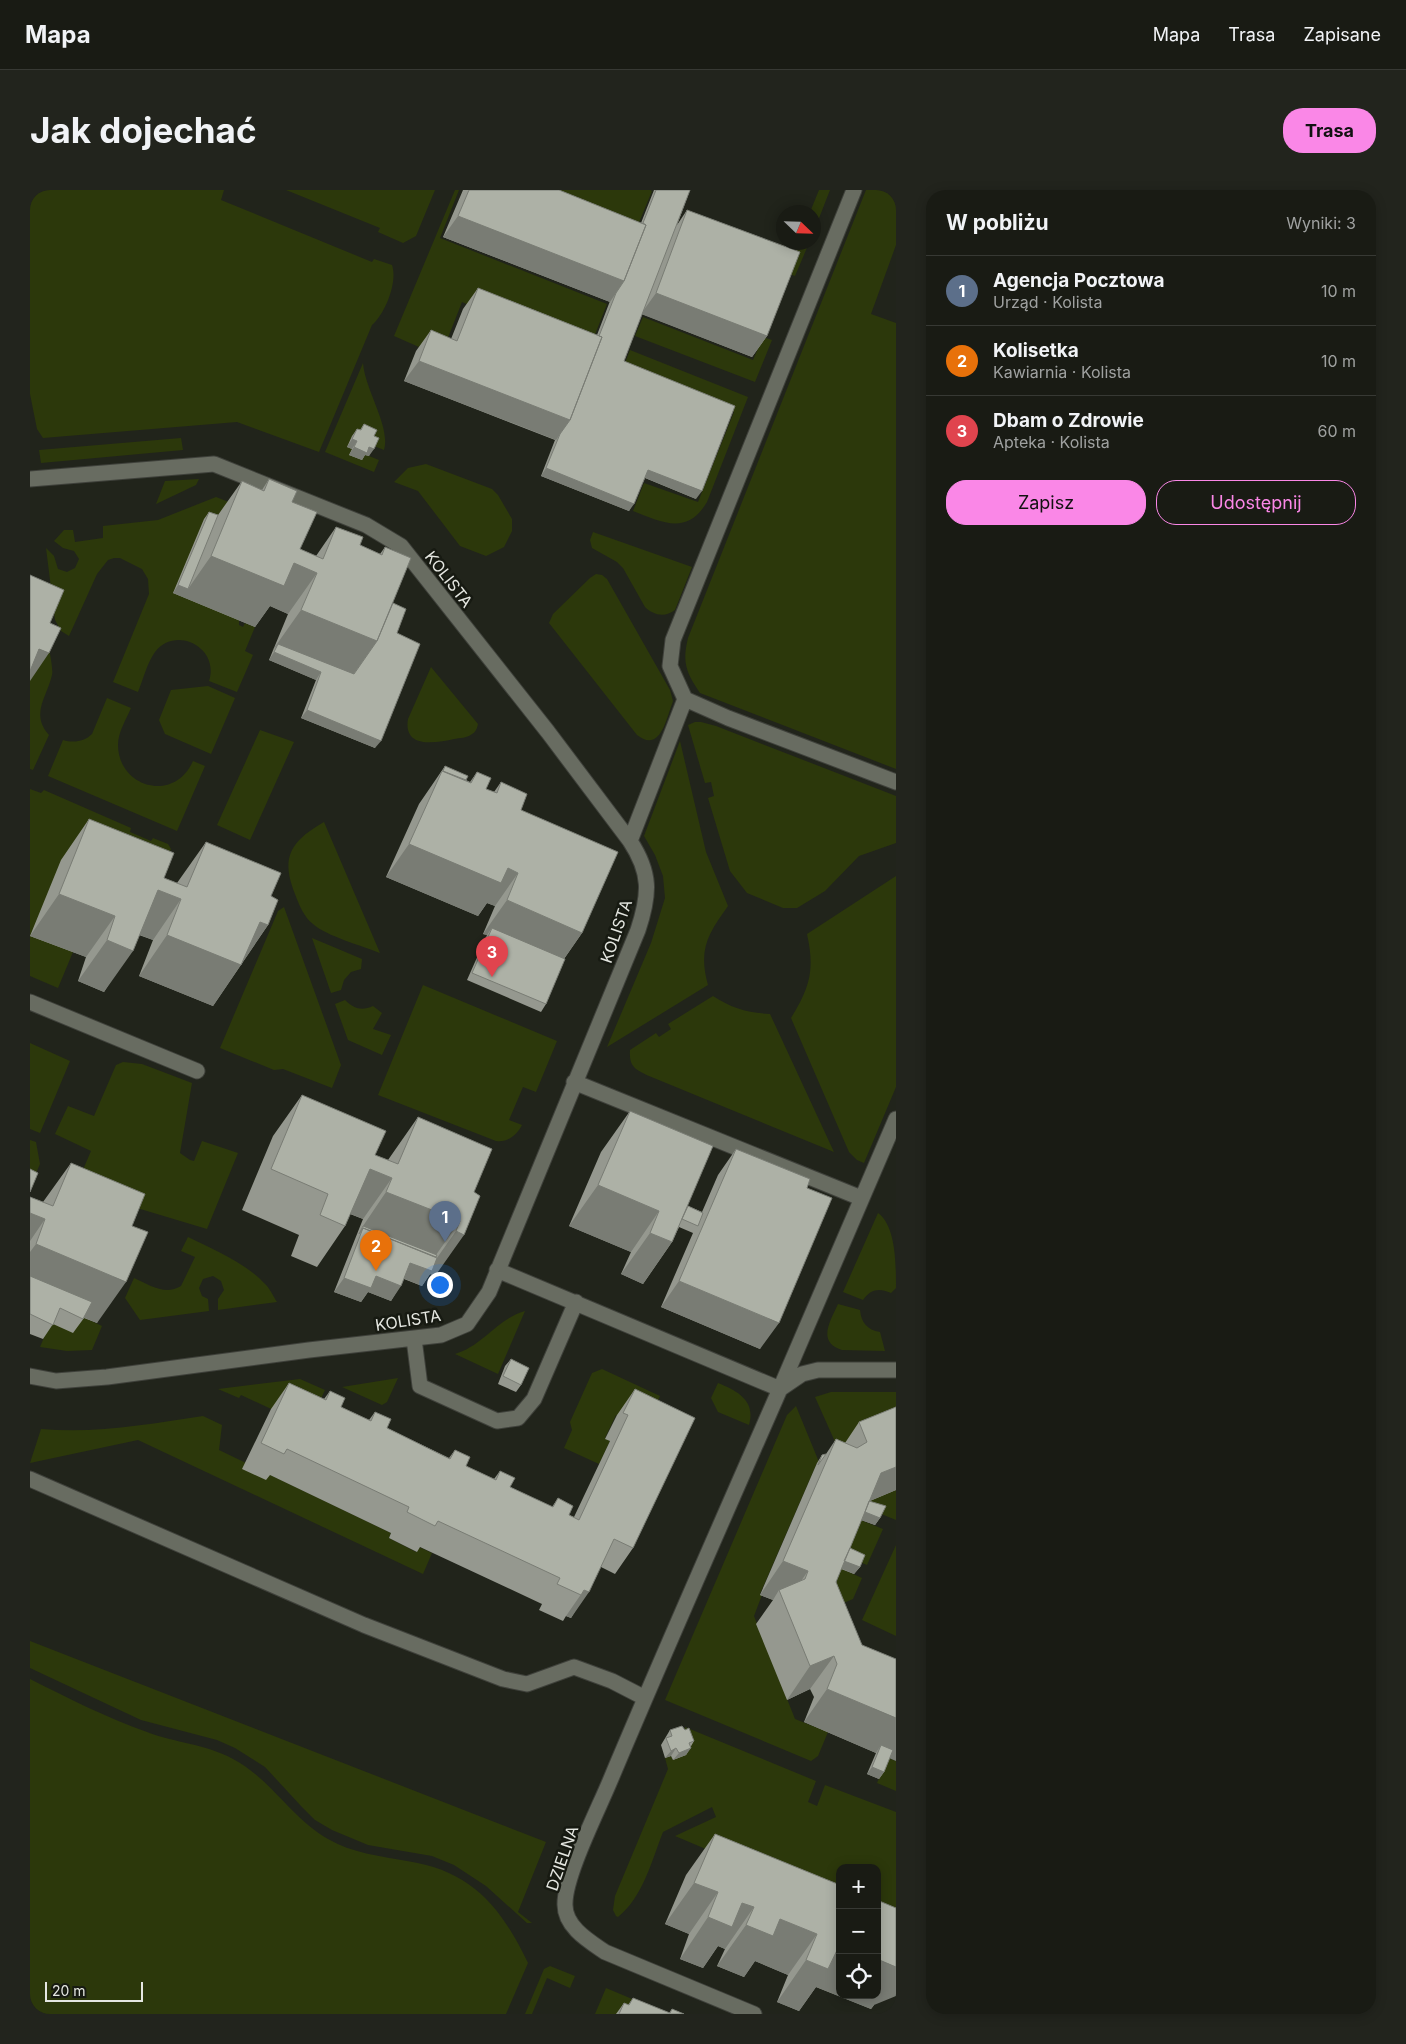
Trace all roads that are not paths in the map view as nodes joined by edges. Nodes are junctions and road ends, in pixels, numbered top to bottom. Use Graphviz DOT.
graph roads {
  1 [pos="854,190"];
  2 [pos="30,479"];
  3 [pos="685,699"];
  4 [pos="896,782"];
  5 [pos="630,841"];
  6 [pos="30,1002"];
  7 [pos="197,1071"];
  8 [pos="574,1082"];
  9 [pos="896,1119"];
  10 [pos="861,1198"];
  11 [pos="497,1270"];
  12 [pos="576,1302"];
  13 [pos="414,1339"];
  14 [pos="896,1370"];
  15 [pos="30,1376"];
  16 [pos="780,1389"];
  17 [pos="30,1479"];
  18 [pos="645,1698"];
  19 [pos="754,2014"];
  1 -- 3 [label="street"];
  2 -- 5 [label="street, KOLISTA"];
  3 -- 4 [label="street"];
  3 -- 5 [label="street"];
  5 -- 8 [label="street, KOLISTA"];
  6 -- 7 [label="street"];
  8 -- 10 [label="street"];
  8 -- 11 [label="street, KOLISTA"];
  9 -- 10 [label="street, DZIELNA"];
  10 -- 16 [label="street, DZIELNA"];
  11 -- 12 [label="street"];
  11 -- 13 [label="street, KOLISTA"];
  12 -- 13 [label="street"];
  12 -- 16 [label="street"];
  13 -- 15 [label="street, KOLISTA"];
  14 -- 16 [label="street"];
  16 -- 18 [label="street, DZIELNA"];
  17 -- 18 [label="street"];
  18 -- 19 [label="street, DZIELNA"];
}
